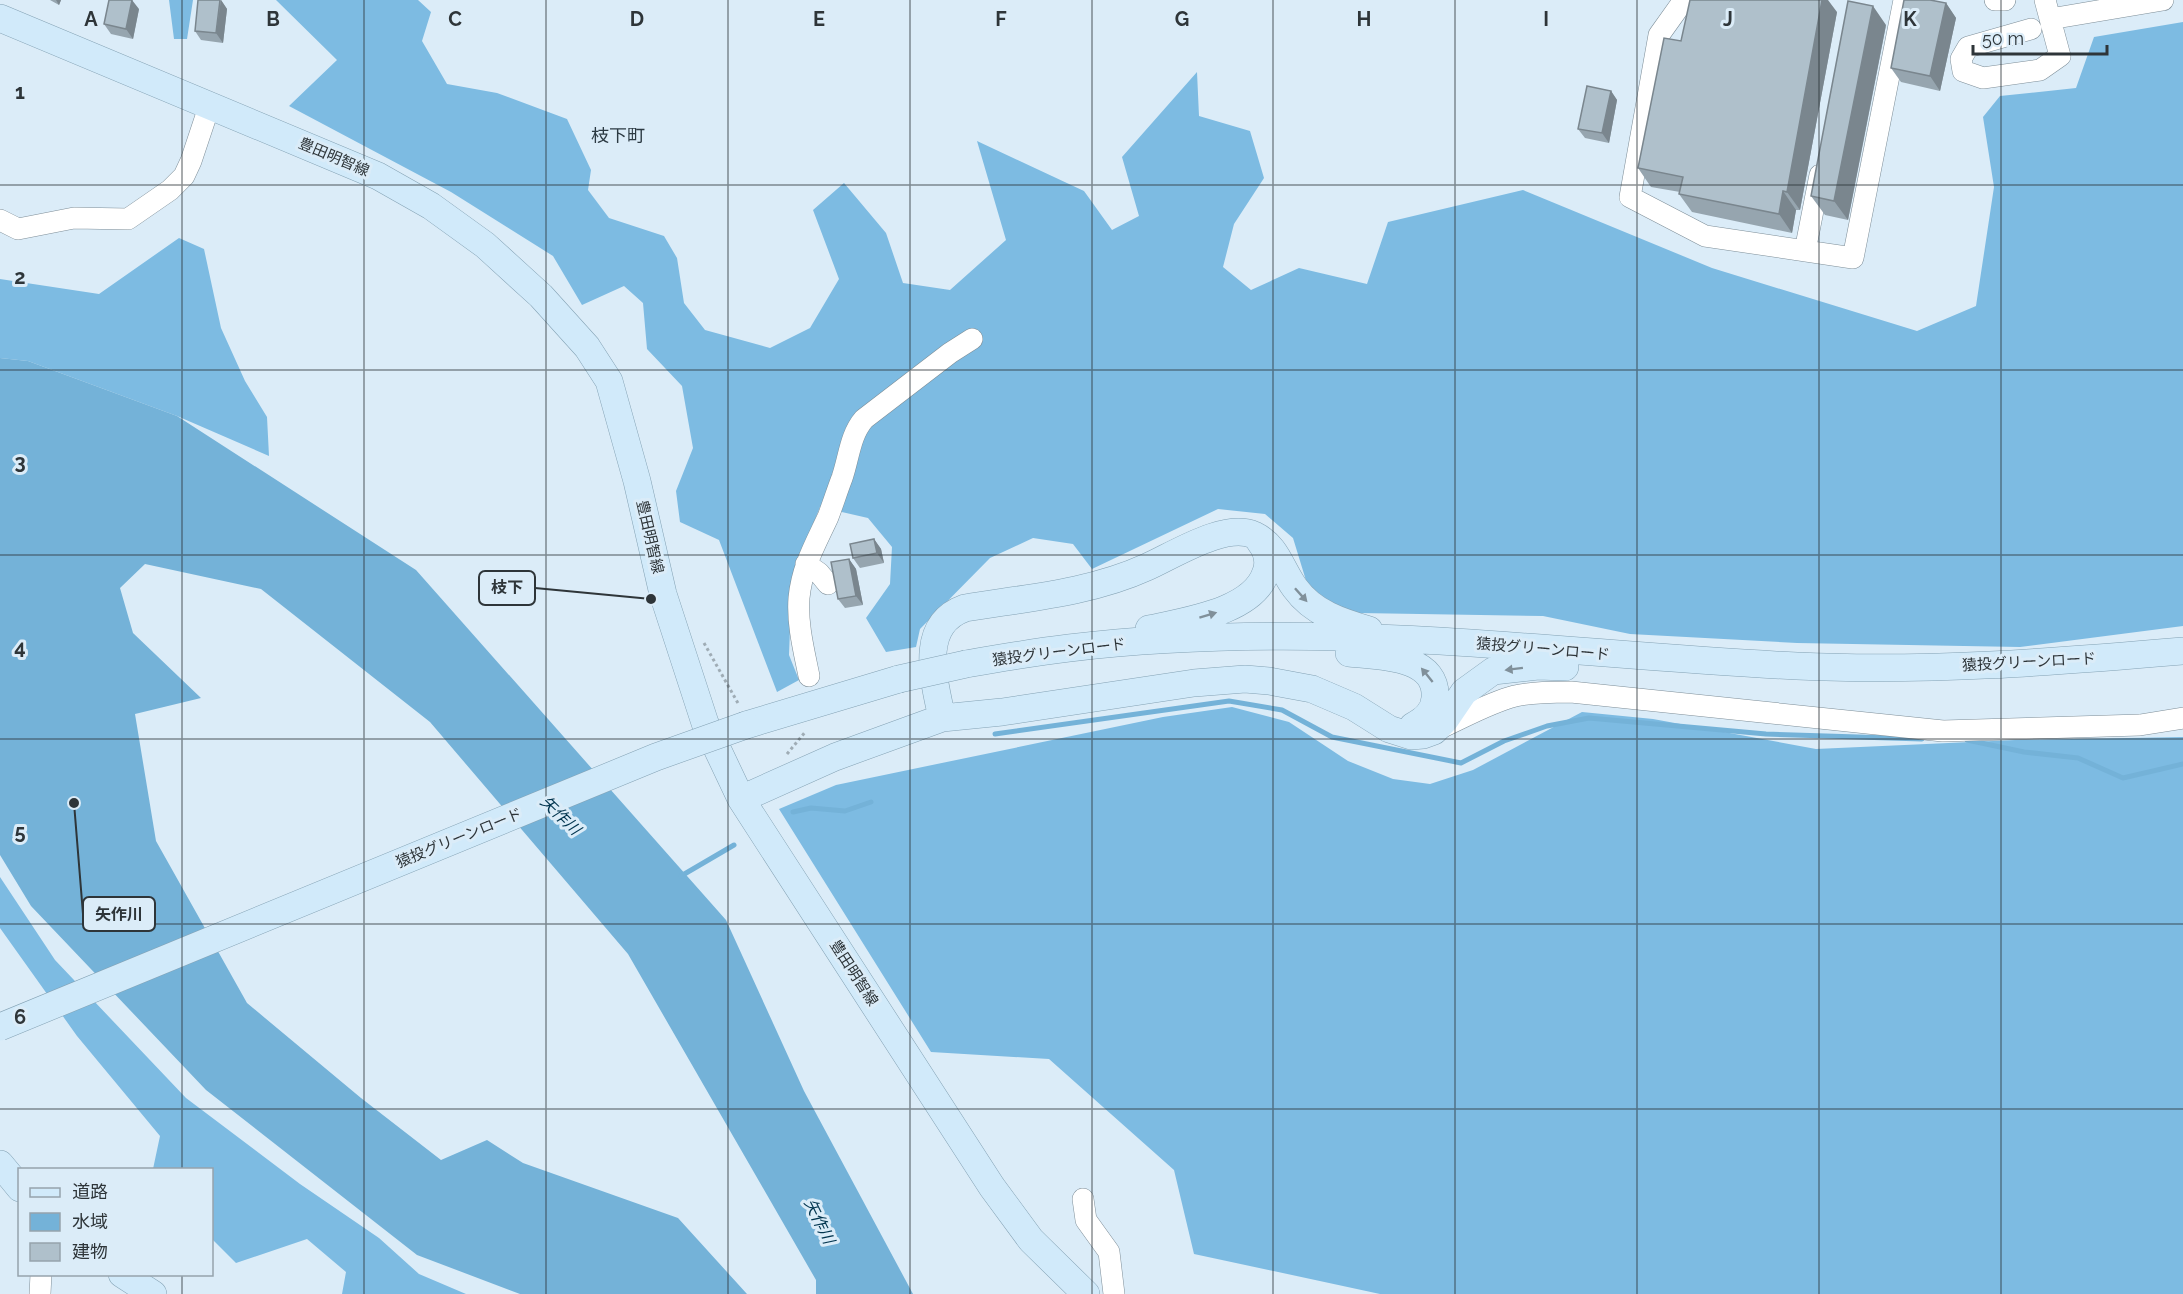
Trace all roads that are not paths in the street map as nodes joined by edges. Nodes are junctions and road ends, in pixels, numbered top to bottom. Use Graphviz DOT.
graph roads {
  1 [pos="1684,0"];
  2 [pos="1904,0"];
  3 [pos="1995,0"];
  4 [pos="2005,0"];
  5 [pos="2163,0"];
  6 [pos="2047,9"];
  7 [pos="0,18"];
  8 [pos="2031,29"];
  9 [pos="210,104"];
  10 [pos="1822,160"];
  11 [pos="0,220"];
  12 [pos="1805,251"];
  13 [pos="972,339"];
  14 [pos="1252,535"];
  15 [pos="806,564"];
  16 [pos="828,584"];
  17 [pos="1399,639"];
  18 [pos="1147,642"];
  19 [pos="1069,648"];
  20 [pos="2183,651"];
  21 [pos="1887,668"];
  22 [pos="809,676"];
  23 [pos="942,718"];
  24 [pos="2183,718"];
  25 [pos="1377,721"];
  26 [pos="1434,730"];
  27 [pos="741,799"];
  28 [pos="0,1027"];
  29 [pos="0,1164"];
  30 [pos="18,1186"];
  31 [pos="1083,1199"];
  32 [pos="41,1276"];
  33 [pos="124,1276"];
  34 [pos="40,1294"];
  35 [pos="153,1294"];
  36 [pos="1086,1294"];
  37 [pos="1114,1294"];
  1 -- 12 [label="street"];
  2 -- 12 [label="street"];
  3 -- 4 [label="street"];
  5 -- 6 [label="street"];
  6 -- 8 [label="street"];
  7 -- 9 [label="main road, 豊田明智線"];
  9 -- 11 [label="street"];
  9 -- 27 [label="main road, 豊田明智線"];
  10 -- 12 [label="street"];
  13 -- 15 [label="street"];
  14 -- 17 [label="main road, one-way"];
  19 -- 14 [label="main road, one-way"];
  14 -- 23 [label="main road"];
  15 -- 16 [label="street"];
  15 -- 22 [label="street"];
  17 -- 18 [label="main road, 猿投グリーンロード"];
  17 -- 21 [label="main road, 猿投グリーンロード"];
  18 -- 19 [label="main road, 猿投グリーンロード"];
  25 -- 18 [label="main road, one-way"];
  19 -- 28 [label="main road, 猿投グリーンロード, bridge"];
  20 -- 21 [label="main road, 猿投グリーンロード"];
  21 -- 26 [label="main road, one-way"];
  23 -- 25 [label="main road"];
  23 -- 27 [label="main road"];
  24 -- 26 [label="street"];
  25 -- 26 [label="main road"];
  27 -- 36 [label="main road, 豊田明智線"];
  29 -- 30 [label="main road"];
  31 -- 37 [label="street"];
  32 -- 34 [label="street"];
  33 -- 35 [label="main road"];
}
